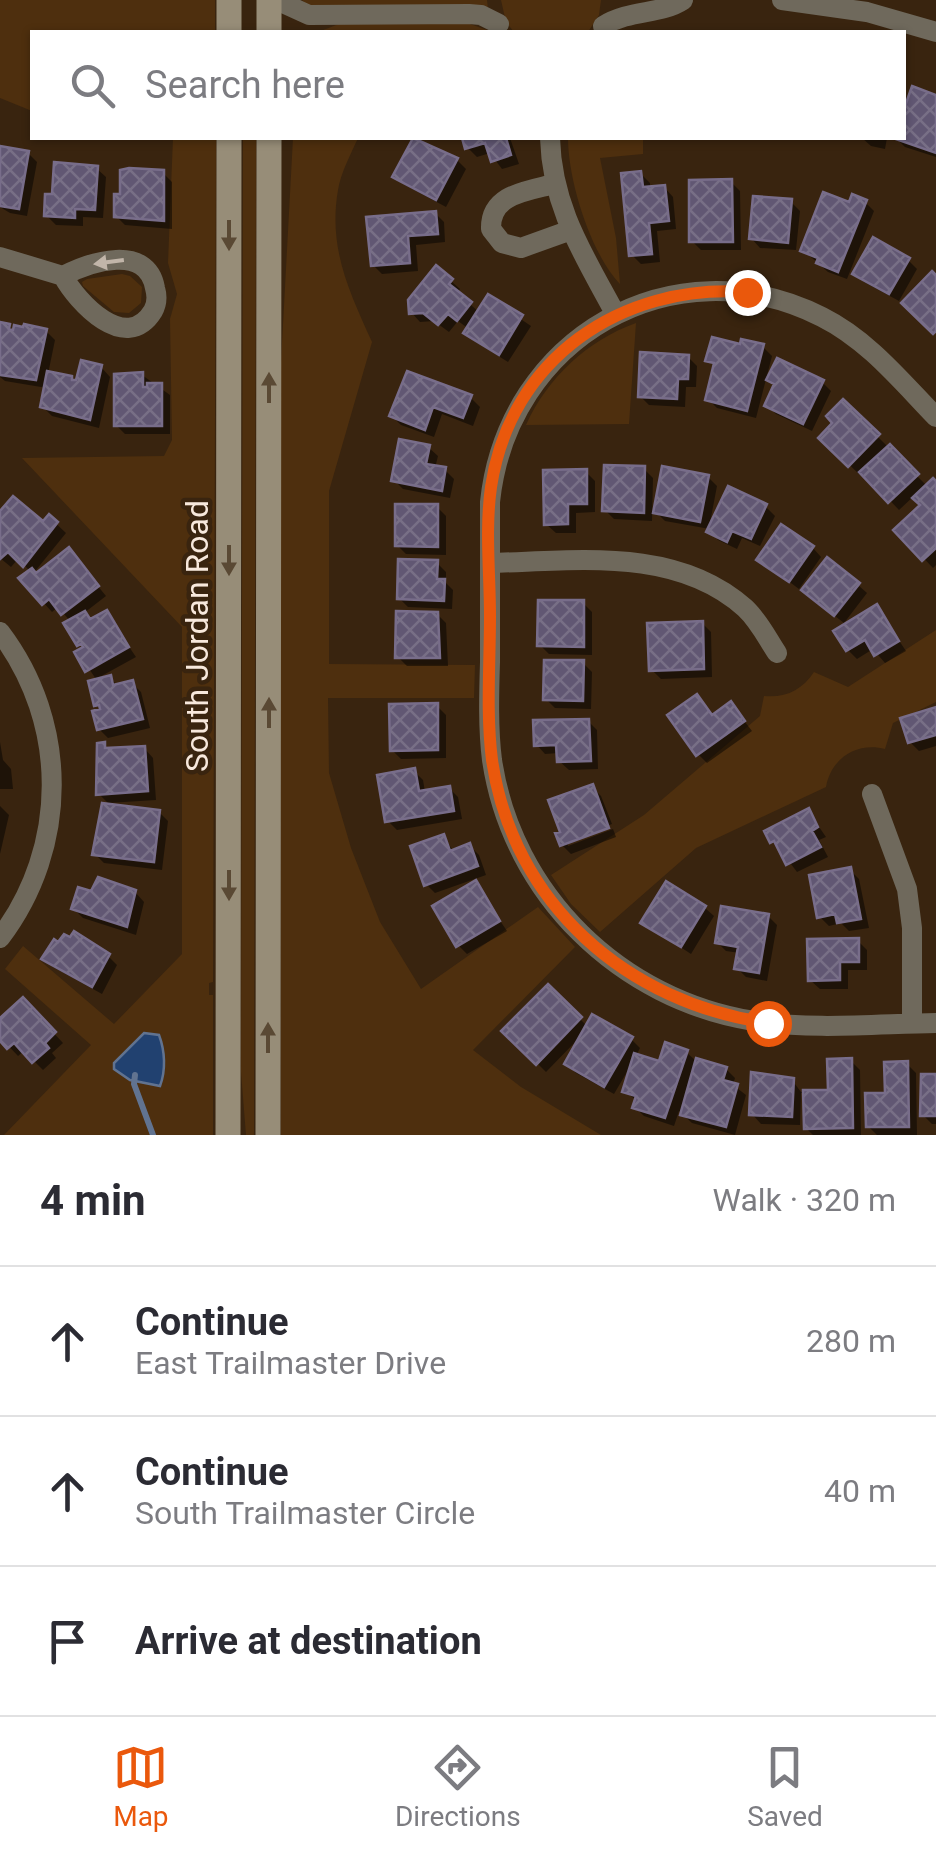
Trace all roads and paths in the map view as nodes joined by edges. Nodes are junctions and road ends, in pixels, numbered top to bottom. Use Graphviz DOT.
graph roads {
  1 [pos="230,0"];
  2 [pos="272,0"];
  3 [pos="494,0"];
  4 [pos="609,0"];
  5 [pos="683,0"];
  6 [pos="782,0"];
  7 [pos="502,28"];
  8 [pos="601,29"];
  9 [pos="229,30"];
  10 [pos="269,30"];
  11 [pos="936,32"];
  12 [pos="229,140"];
  13 [pos="269,140"];
  14 [pos="550,140"];
  15 [pos="554,184"];
  16 [pos="571,230"];
  17 [pos="0,257"];
  18 [pos="63,276"];
  19 [pos="616,315"];
  20 [pos="936,418"];
  21 [pos="490,563"];
  22 [pos="0,632"];
  23 [pos="777,653"];
  24 [pos="872,794"];
  25 [pos="0,938"];
  26 [pos="936,1023"];
  27 [pos="912,1024"];
  28 [pos="228,1135"];
  29 [pos="268,1135"];
  1 -- 9 [label="main road"];
  2 -- 7 [label="street"];
  2 -- 10 [label="main road"];
  3 -- 7 [label="street"];
  4 -- 8 [label="street"];
  5 -- 8 [label="street"];
  6 -- 11 [label="street"];
  12 -- 28 [label="main road, South Jordan Road, one-way"];
  29 -- 13 [label="main road, one-way"];
  14 -- 15 [label="street"];
  15 -- 16 [label="street"];
  15 -- 16 [label="street"];
  16 -- 19 [label="street"];
  17 -- 18 [label="street"];
  18 -- 18 [label="street, one-way"];
  19 -- 20 [label="street"];
  19 -- 21 [label="street"];
  21 -- 23 [label="street"];
  21 -- 27 [label="street"];
  22 -- 25 [label="street"];
  24 -- 27 [label="street"];
  26 -- 27 [label="street"];
}
